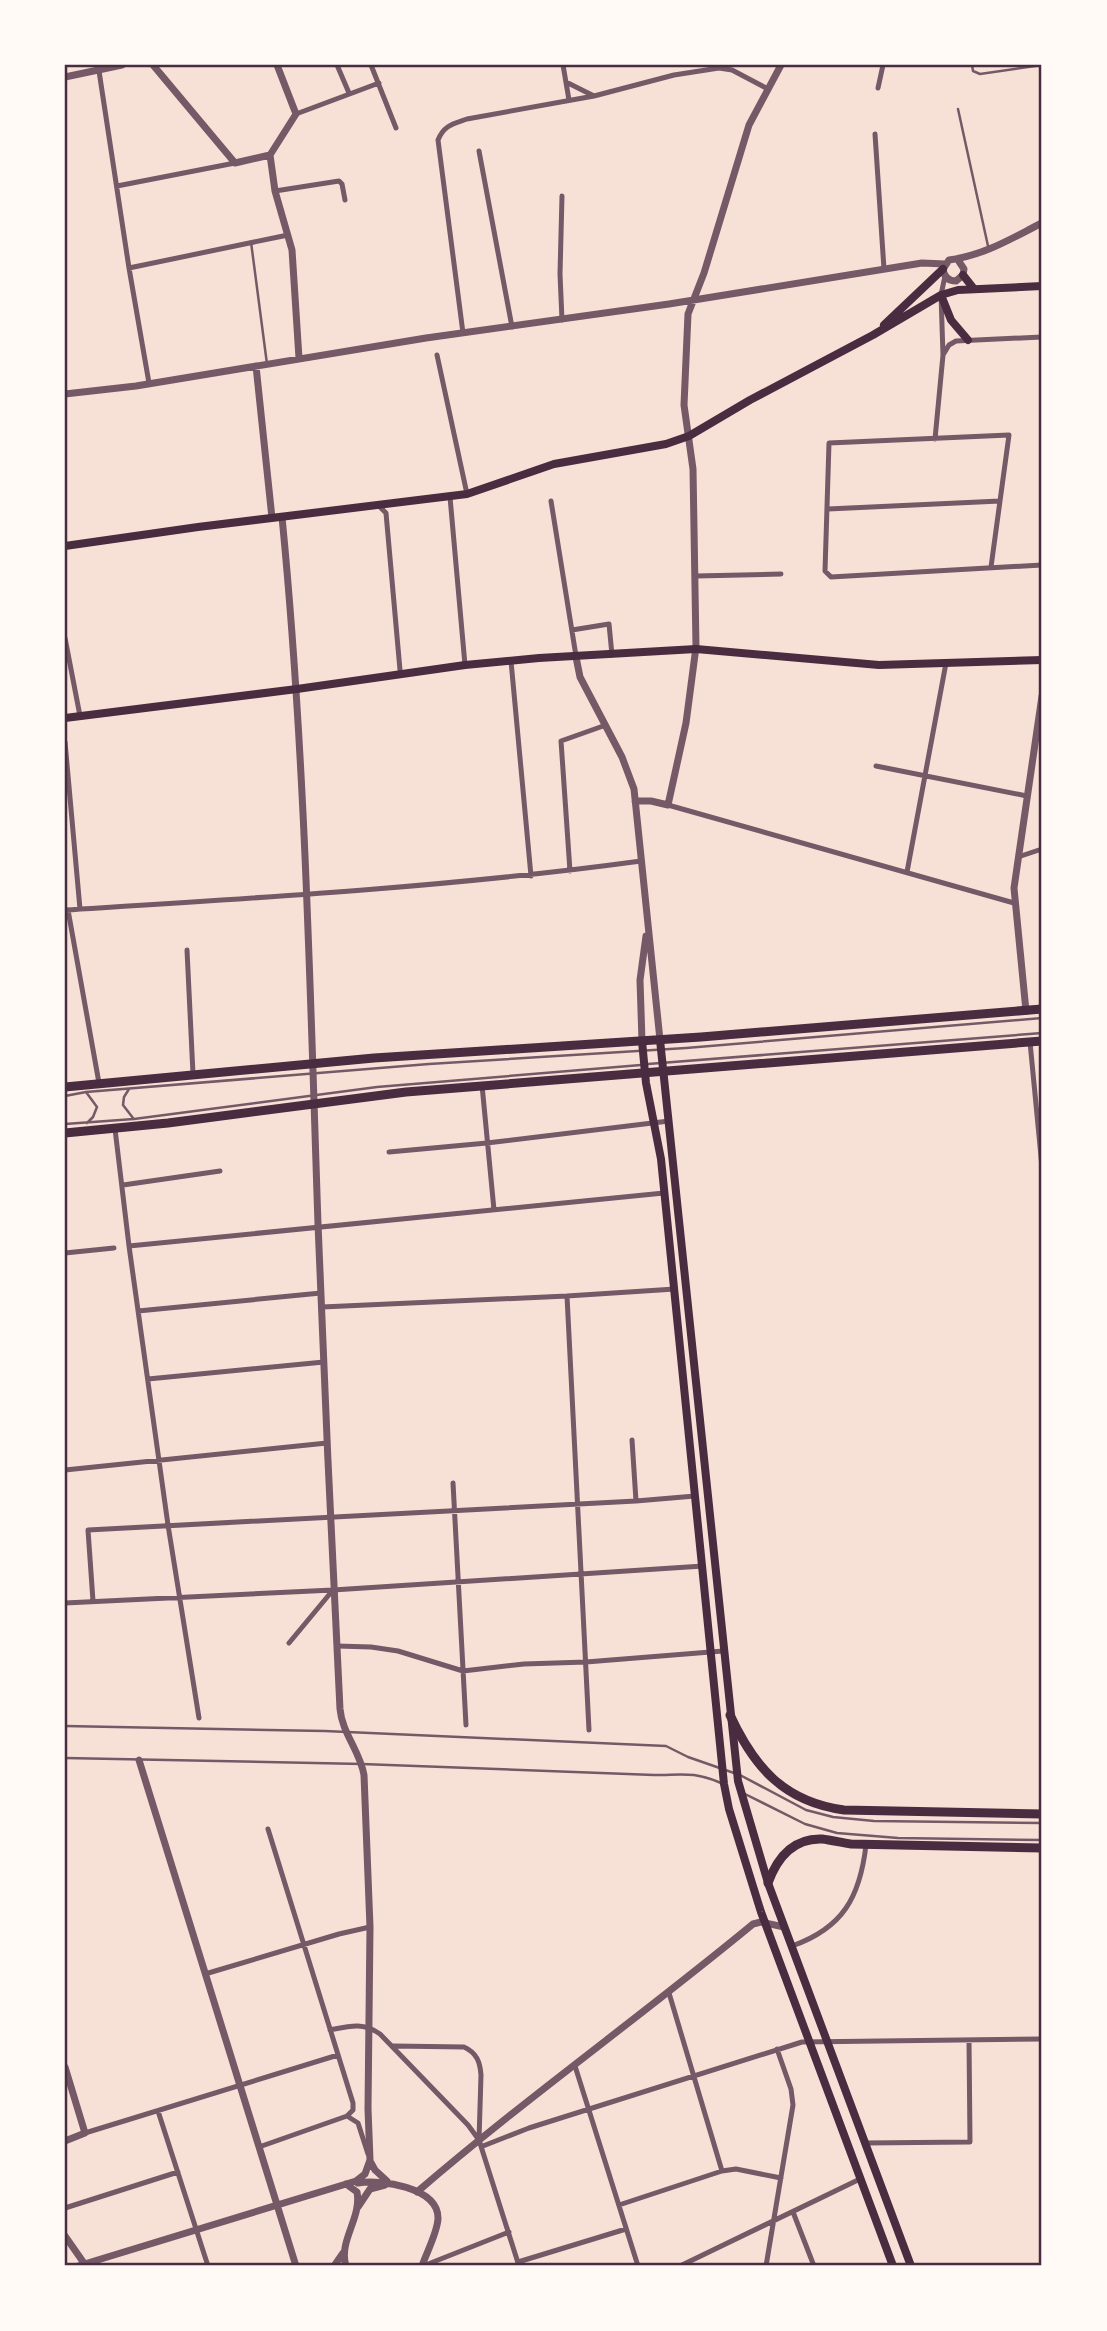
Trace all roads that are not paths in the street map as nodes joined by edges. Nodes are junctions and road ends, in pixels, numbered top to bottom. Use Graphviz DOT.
graph roads {
  1 [pos="122,65"];
  2 [pos="153,65"];
  3 [pos="277,65"];
  4 [pos="337,65"];
  5 [pos="371,65"];
  6 [pos="564,65"];
  7 [pos="781,65"];
  8 [pos="883,65"];
  9 [pos="972,65"];
  10 [pos="1042,65"];
  11 [pos="99,71"];
  12 [pos="65,77"];
  13 [pos="379,82"];
  14 [pos="566,82"];
  15 [pos="878,88"];
  16 [pos="768,89"];
  17 [pos="349,93"];
  18 [pos="594,96"];
  19 [pos="569,100"];
  20 [pos="958,109"];
  21 [pos="296,114"];
  22 [pos="396,128"];
  23 [pos="875,134"];
  24 [pos="479,150"];
  25 [pos="270,155"];
  26 [pos="235,163"];
  27 [pos="117,186"];
  28 [pos="275,191"];
  29 [pos="562,197"];
  30 [pos="345,200"];
  31 [pos="1042,223"];
  32 [pos="288,234"];
  33 [pos="251,242"];
  34 [pos="989,250"];
  35 [pos="976,255"];
  36 [pos="958,260"];
  37 [pos="129,268"];
  38 [pos="884,269"];
  39 [pos="944,270"];
  40 [pos="964,272"];
  41 [pos="1042,286"];
  42 [pos="974,289"];
  43 [pos="941,295"];
  44 [pos="692,300"];
  45 [pos="562,320"];
  46 [pos="512,327"];
  47 [pos="463,333"];
  48 [pos="873,335"];
  49 [pos="1042,337"];
  50 [pos="968,340"];
  51 [pos="437,355"];
  52 [pos="943,355"];
  53 [pos="299,358"];
  54 [pos="267,364"];
  55 [pos="256,366"];
  56 [pos="149,383"];
  57 [pos="65,394"];
  58 [pos="689,436"];
  59 [pos="935,439"];
  60 [pos="467,494"];
  61 [pos="450,497"];
  62 [pos="551,501"];
  63 [pos="1000,501"];
  64 [pos="395,503"];
  65 [pos="378,505"];
  66 [pos="828,509"];
  67 [pos="386,513"];
  68 [pos="282,517"];
  69 [pos="272,518"];
  70 [pos="65,546"];
  71 [pos="1042,565"];
  72 [pos="991,567"];
  73 [pos="781,574"];
  74 [pos="696,576"];
  75 [pos="572,629"];
  76 [pos="65,638"];
  77 [pos="696,649"];
  78 [pos="612,655"];
  79 [pos="576,657"];
  80 [pos="1042,660"];
  81 [pos="510,661"];
  82 [pos="946,663"];
  83 [pos="465,665"];
  84 [pos="400,672"];
  85 [pos="297,690"];
  86 [pos="1042,696"];
  87 [pos="80,716"];
  88 [pos="65,718"];
  89 [pos="606,725"];
  90 [pos="65,741"];
  91 [pos="876,766"];
  92 [pos="925,776"];
  93 [pos="1027,796"];
  94 [pos="635,801"];
  95 [pos="668,805"];
  96 [pos="1042,849"];
  97 [pos="1018,857"];
  98 [pos="641,861"];
  99 [pos="569,871"];
  100 [pos="907,873"];
  101 [pos="531,876"];
  102 [pos="308,895"];
  103 [pos="1014,903"];
  104 [pos="80,909"];
  105 [pos="66,910"];
  106 [pos="648,925"];
  107 [pos="187,950"];
  108 [pos="1042,1009"];
  109 [pos="1026,1011"];
  110 [pos="1042,1018"];
  111 [pos="1042,1033"];
  112 [pos="1042,1041"];
  113 [pos="1030,1042"];
  114 [pos="660,1044"];
  115 [pos="643,1045"];
  116 [pos="662,1067"];
  117 [pos="313,1068"];
  118 [pos="645,1069"];
  119 [pos="193,1074"];
  120 [pos="99,1083"];
  121 [pos="482,1085"];
  122 [pos="65,1087"];
  123 [pos="129,1089"];
  124 [pos="86,1092"];
  125 [pos="65,1096"];
  126 [pos="314,1099"];
  127 [pos="1040,1111"];
  128 [pos="134,1119"];
  129 [pos="669,1121"];
  130 [pos="87,1123"];
  131 [pos="654,1123"];
  132 [pos="65,1124"];
  133 [pos="115,1129"];
  134 [pos="65,1133"];
  135 [pos="487,1143"];
  136 [pos="389,1152"];
  137 [pos="1042,1167"];
  138 [pos="220,1171"];
  139 [pos="122,1185"];
  140 [pos="664,1193"];
  141 [pos="494,1210"];
  142 [pos="318,1227"];
  143 [pos="129,1246"];
  144 [pos="114,1248"];
  145 [pos="65,1253"];
  146 [pos="675,1289"];
  147 [pos="321,1293"];
  148 [pos="567,1296"];
  149 [pos="322,1307"];
  150 [pos="138,1311"];
  151 [pos="324,1362"];
  152 [pos="148,1379"];
  153 [pos="632,1440"];
  154 [pos="327,1443"];
  155 [pos="159,1461"];
  156 [pos="65,1470"];
  157 [pos="453,1483"];
  158 [pos="696,1496"];
  159 [pos="636,1501"];
  160 [pos="578,1504"];
  161 [pos="454,1511"];
  162 [pos="330,1518"];
  163 [pos="168,1525"];
  164 [pos="714,1565"];
  165 [pos="703,1566"];
  166 [pos="581,1573"];
  167 [pos="458,1581"];
  168 [pos="333,1590"];
  169 [pos="181,1597"];
  170 [pos="93,1601"];
  171 [pos="65,1603"];
  172 [pos="289,1643"];
  173 [pos="337,1646"];
  174 [pos="723,1651"];
  175 [pos="712,1652"];
  176 [pos="586,1662"];
  177 [pos="463,1671"];
  178 [pos="730,1714"];
  179 [pos="200,1718"];
  180 [pos="466,1725"];
  181 [pos="65,1726"];
  182 [pos="589,1730"];
  183 [pos="345,1732"];
  184 [pos="65,1758"];
  185 [pos="139,1760"];
  186 [pos="362,1764"];
  187 [pos="723,1768"];
  188 [pos="736,1774"];
  189 [pos="724,1784"];
  190 [pos="740,1792"];
  191 [pos="1042,1814"];
  192 [pos="1042,1823"];
  193 [pos="268,1829"];
  194 [pos="1042,1840"];
  195 [pos="866,1844"];
  196 [pos="1042,1848"];
  197 [pos="768,1882"];
  198 [pos="765,1922"];
  199 [pos="370,1927"];
  200 [pos="784,1927"];
  201 [pos="304,1944"];
  202 [pos="792,1946"];
  203 [pos="205,1975"];
  204 [pos="669,1993"];
  205 [pos="370,2028"];
  206 [pos="330,2030"];
  207 [pos="1042,2039"];
  208 [pos="969,2040"];
  209 [pos="810,2041"];
  210 [pos="827,2041"];
  211 [pos="393,2046"];
  212 [pos="777,2049"];
  213 [pos="338,2055"];
  214 [pos="575,2066"];
  215 [pos="65,2067"];
  216 [pos="694,2077"];
  217 [pos="240,2086"];
  218 [pos="589,2109"];
  219 [pos="158,2111"];
  220 [pos="347,2116"];
  221 [pos="85,2133"];
  222 [pos="65,2141"];
  223 [pos="481,2143"];
  224 [pos="863,2143"];
  225 [pos="259,2147"];
  226 [pos="370,2160"];
  227 [pos="722,2171"];
  228 [pos="178,2172"];
  229 [pos="781,2178"];
  230 [pos="860,2179"];
  231 [pos="346,2184"];
  232 [pos="394,2185"];
  233 [pos="417,2192"];
  234 [pos="619,2205"];
  235 [pos="277,2206"];
  236 [pos="65,2208"];
  237 [pos="356,2211"];
  238 [pos="793,2212"];
  239 [pos="774,2221"];
  240 [pos="196,2229"];
  241 [pos="626,2229"];
  242 [pos="509,2232"];
  243 [pos="65,2236"];
  244 [pos="343,2252"];
  245 [pos="518,2264"];
  246 [pos="83,2265"];
  247 [pos="208,2266"];
  248 [pos="296,2266"];
  249 [pos="334,2266"];
  250 [pos="346,2266"];
  251 [pos="422,2266"];
  252 [pos="638,2266"];
  253 [pos="680,2266"];
  254 [pos="766,2266"];
  255 [pos="814,2266"];
  256 [pos="894,2266"];
  257 [pos="911,2266"];
  1 -- 11 [label="street"];
  2 -- 26 [label="street"];
  3 -- 21 [label="street"];
  4 -- 17 [label="street"];
  5 -- 13 [label="street"];
  6 -- 14 [label="street"];
  7 -- 16 [label="street"];
  8 -- 15 [label="street"];
  9 -- 10 [label="lane"];
  11 -- 12 [label="street"];
  11 -- 27 [label="street"];
  13 -- 17 [label="street"];
  13 -- 22 [label="street"];
  14 -- 18 [label="street"];
  14 -- 19 [label="street"];
  16 -- 18 [label="street"];
  16 -- 44 [label="street"];
  17 -- 21 [label="street"];
  18 -- 19 [label="street"];
  19 -- 47 [label="street"];
  20 -- 34 [label="lane"];
  21 -- 25 [label="street"];
  23 -- 38 [label="street"];
  24 -- 46 [label="street"];
  25 -- 26 [label="street"];
  25 -- 28 [label="street"];
  26 -- 27 [label="street"];
  27 -- 37 [label="street"];
  28 -- 30 [label="street"];
  28 -- 32 [label="street"];
  29 -- 45 [label="street"];
  31 -- 34 [label="street"];
  32 -- 33 [label="street"];
  32 -- 53 [label="street"];
  33 -- 37 [label="street"];
  33 -- 54 [label="lane"];
  34 -- 35 [label="street"];
  35 -- 36 [label="street"];
  35 -- 40 [label="street"];
  36 -- 39 [label="street"];
  36 -- 40 [label="street"];
  37 -- 56 [label="street"];
  38 -- 39 [label="street"];
  38 -- 44 [label="street"];
  39 -- 40 [label="street"];
  39 -- 43 [label="street"];
  39 -- 48 [label="main road"];
  40 -- 42 [label="main road"];
  41 -- 42 [label="main road"];
  42 -- 43 [label="main road"];
  43 -- 48 [label="main road"];
  43 -- 50 [label="main road"];
  43 -- 52 [label="street"];
  44 -- 45 [label="street"];
  44 -- 58 [label="street"];
  45 -- 46 [label="street"];
  46 -- 47 [label="street"];
  47 -- 53 [label="street"];
  48 -- 58 [label="main road"];
  49 -- 50 [label="street"];
  50 -- 52 [label="street"];
  51 -- 60 [label="street"];
  52 -- 59 [label="street"];
  53 -- 54 [label="street"];
  54 -- 55 [label="street"];
  55 -- 56 [label="street"];
  55 -- 69 [label="street"];
  56 -- 57 [label="street"];
  58 -- 60 [label="main road"];
  58 -- 74 [label="street"];
  59 -- 63 [label="street"];
  59 -- 66 [label="street"];
  60 -- 61 [label="main road"];
  61 -- 64 [label="main road"];
  61 -- 83 [label="street"];
  62 -- 75 [label="street"];
  63 -- 66 [label="street"];
  63 -- 72 [label="street"];
  64 -- 65 [label="main road"];
  64 -- 67 [label="street"];
  65 -- 67 [label="street"];
  65 -- 68 [label="main road"];
  66 -- 72 [label="street"];
  67 -- 84 [label="street"];
  68 -- 69 [label="main road"];
  68 -- 85 [label="street"];
  69 -- 70 [label="main road"];
  71 -- 72 [label="street"];
  73 -- 74 [label="street"];
  74 -- 77 [label="street"];
  75 -- 78 [label="street"];
  75 -- 79 [label="street"];
  76 -- 87 [label="street"];
  77 -- 78 [label="main road"];
  77 -- 82 [label="main road"];
  77 -- 95 [label="street"];
  78 -- 79 [label="main road"];
  79 -- 81 [label="main road"];
  79 -- 89 [label="street"];
  80 -- 82 [label="main road"];
  81 -- 83 [label="main road"];
  81 -- 101 [label="street"];
  82 -- 92 [label="street"];
  83 -- 84 [label="main road"];
  84 -- 85 [label="main road"];
  85 -- 87 [label="main road"];
  85 -- 102 [label="street"];
  86 -- 93 [label="street"];
  87 -- 88 [label="main road"];
  89 -- 94 [label="street"];
  89 -- 99 [label="street"];
  90 -- 104 [label="street"];
  91 -- 92 [label="street"];
  92 -- 93 [label="street"];
  92 -- 100 [label="street"];
  93 -- 97 [label="street"];
  94 -- 95 [label="street"];
  94 -- 98 [label="street"];
  95 -- 100 [label="street"];
  96 -- 97 [label="street"];
  97 -- 103 [label="street"];
  98 -- 99 [label="street"];
  98 -- 106 [label="street"];
  99 -- 101 [label="street"];
  100 -- 103 [label="street"];
  101 -- 102 [label="street"];
  102 -- 104 [label="street"];
  102 -- 117 [label="street"];
  103 -- 109 [label="street"];
  104 -- 105 [label="street"];
  105 -- 120 [label="street"];
  106 -- 114 [label="street"];
  106 -- 115 [label="street"];
  107 -- 119 [label="street"];
  108 -- 109 [label="main road"];
  109 -- 114 [label="main road"];
  110 -- 114 [label="lane"];
  111 -- 116 [label="lane"];
  112 -- 113 [label="main road"];
  113 -- 116 [label="main road"];
  113 -- 127 [label="street"];
  114 -- 115 [label="main road"];
  114 -- 116 [label="main road"];
  115 -- 117 [label="main road"];
  115 -- 118 [label="main road"];
  116 -- 118 [label="main road"];
  116 -- 129 [label="main road"];
  117 -- 119 [label="main road"];
  117 -- 123 [label="lane"];
  117 -- 126 [label="street"];
  118 -- 121 [label="main road"];
  118 -- 126 [label="lane"];
  118 -- 131 [label="main road"];
  119 -- 120 [label="main road"];
  120 -- 122 [label="main road"];
  121 -- 126 [label="main road"];
  121 -- 135 [label="street"];
  123 -- 124 [label="lane"];
  123 -- 128 [label="lane"];
  124 -- 125 [label="lane"];
  124 -- 130 [label="lane"];
  126 -- 128 [label="lane"];
  126 -- 133 [label="main road"];
  126 -- 142 [label="street"];
  127 -- 137 [label="street"];
  128 -- 130 [label="lane"];
  129 -- 131 [label="street"];
  129 -- 164 [label="main road"];
  130 -- 132 [label="lane"];
  131 -- 135 [label="street"];
  131 -- 140 [label="main road"];
  133 -- 134 [label="main road"];
  133 -- 139 [label="street"];
  135 -- 136 [label="street"];
  135 -- 141 [label="street"];
  138 -- 139 [label="street"];
  139 -- 143 [label="street"];
  140 -- 141 [label="street"];
  140 -- 146 [label="main road"];
  141 -- 142 [label="street"];
  142 -- 143 [label="street"];
  142 -- 147 [label="street"];
  143 -- 150 [label="street"];
  144 -- 145 [label="street"];
  146 -- 148 [label="street"];
  146 -- 158 [label="main road"];
  147 -- 149 [label="street"];
  147 -- 150 [label="street"];
  148 -- 149 [label="street"];
  148 -- 160 [label="street"];
  149 -- 151 [label="street"];
  150 -- 152 [label="street"];
  151 -- 152 [label="street"];
  151 -- 154 [label="street"];
  152 -- 155 [label="street"];
  153 -- 159 [label="street"];
  154 -- 155 [label="street"];
  154 -- 162 [label="street"];
  155 -- 156 [label="street"];
  155 -- 163 [label="street"];
  157 -- 161 [label="street"];
  158 -- 159 [label="street"];
  158 -- 165 [label="main road"];
  159 -- 160 [label="street"];
  160 -- 161 [label="street"];
  160 -- 166 [label="street"];
  161 -- 162 [label="street"];
  161 -- 167 [label="street"];
  162 -- 163 [label="street"];
  162 -- 168 [label="street"];
  163 -- 169 [label="street"];
  163 -- 170 [label="street"];
  164 -- 165 [label="main road"];
  164 -- 174 [label="main road"];
  165 -- 166 [label="street"];
  165 -- 175 [label="main road"];
  166 -- 167 [label="street"];
  166 -- 176 [label="street"];
  167 -- 168 [label="street"];
  167 -- 177 [label="street"];
  168 -- 169 [label="street"];
  168 -- 172 [label="street"];
  168 -- 173 [label="street"];
  169 -- 170 [label="street"];
  169 -- 179 [label="street"];
  170 -- 171 [label="street"];
  173 -- 177 [label="street"];
  173 -- 183 [label="street"];
  174 -- 175 [label="street"];
  174 -- 178 [label="main road"];
  175 -- 176 [label="street"];
  175 -- 187 [label="main road"];
  176 -- 177 [label="street"];
  176 -- 182 [label="street"];
  177 -- 180 [label="street"];
  178 -- 188 [label="main road"];
  178 -- 191 [label="main road"];
  181 -- 183 [label="lane"];
  183 -- 186 [label="street"];
  183 -- 187 [label="lane"];
  184 -- 185 [label="lane"];
  185 -- 186 [label="lane"];
  185 -- 203 [label="street"];
  186 -- 189 [label="lane"];
  186 -- 199 [label="street"];
  187 -- 188 [label="lane"];
  187 -- 189 [label="main road"];
  188 -- 190 [label="main road"];
  188 -- 192 [label="lane"];
  189 -- 190 [label="lane"];
  189 -- 198 [label="main road"];
  190 -- 194 [label="lane"];
  190 -- 197 [label="main road"];
  193 -- 201 [label="street"];
  195 -- 196 [label="main road"];
  195 -- 197 [label="main road"];
  195 -- 202 [label="street"];
  197 -- 200 [label="main road"];
  198 -- 200 [label="street"];
  198 -- 204 [label="street"];
  198 -- 209 [label="main road"];
  199 -- 201 [label="street"];
  199 -- 205 [label="street"];
  200 -- 202 [label="main road"];
  201 -- 203 [label="street"];
  201 -- 206 [label="street"];
  202 -- 210 [label="main road"];
  203 -- 217 [label="street"];
  204 -- 214 [label="street"];
  204 -- 216 [label="street"];
  205 -- 206 [label="street"];
  205 -- 211 [label="street"];
  205 -- 226 [label="street"];
  206 -- 213 [label="street"];
  207 -- 208 [label="street"];
  208 -- 210 [label="street"];
  208 -- 224 [label="street"];
  209 -- 210 [label="street"];
  209 -- 212 [label="street"];
  209 -- 230 [label="main road"];
  210 -- 224 [label="main road"];
  211 -- 223 [label="street"];
  211 -- 223 [label="street"];
  212 -- 216 [label="street"];
  212 -- 229 [label="street"];
  213 -- 217 [label="street"];
  213 -- 220 [label="street"];
  214 -- 218 [label="street"];
  214 -- 223 [label="street"];
  215 -- 221 [label="street"];
  216 -- 218 [label="street"];
  216 -- 227 [label="street"];
  217 -- 219 [label="street"];
  217 -- 225 [label="street"];
  218 -- 223 [label="street"];
  218 -- 234 [label="street"];
  219 -- 221 [label="street"];
  219 -- 228 [label="street"];
  220 -- 225 [label="street"];
  220 -- 226 [label="street"];
  221 -- 222 [label="street"];
  223 -- 233 [label="street"];
  223 -- 242 [label="street"];
  224 -- 257 [label="main road"];
  225 -- 235 [label="street"];
  226 -- 231 [label="street"];
  226 -- 232 [label="street"];
  227 -- 229 [label="street"];
  227 -- 234 [label="street"];
  228 -- 236 [label="street"];
  228 -- 240 [label="street"];
  229 -- 239 [label="street"];
  230 -- 238 [label="street"];
  230 -- 256 [label="main road"];
  231 -- 232 [label="street"];
  231 -- 235 [label="street"];
  231 -- 237 [label="street"];
  232 -- 233 [label="street"];
  232 -- 237 [label="street"];
  233 -- 251 [label="street"];
  234 -- 241 [label="street"];
  235 -- 240 [label="street"];
  235 -- 248 [label="street"];
  237 -- 244 [label="street"];
  238 -- 239 [label="street"];
  238 -- 255 [label="street"];
  239 -- 253 [label="street"];
  239 -- 254 [label="street"];
  240 -- 246 [label="street"];
  240 -- 247 [label="street"];
  241 -- 245 [label="street"];
  241 -- 252 [label="street"];
  242 -- 245 [label="street"];
  242 -- 251 [label="street"];
  243 -- 246 [label="street"];
  244 -- 249 [label="street"];
  244 -- 250 [label="street"];
}
